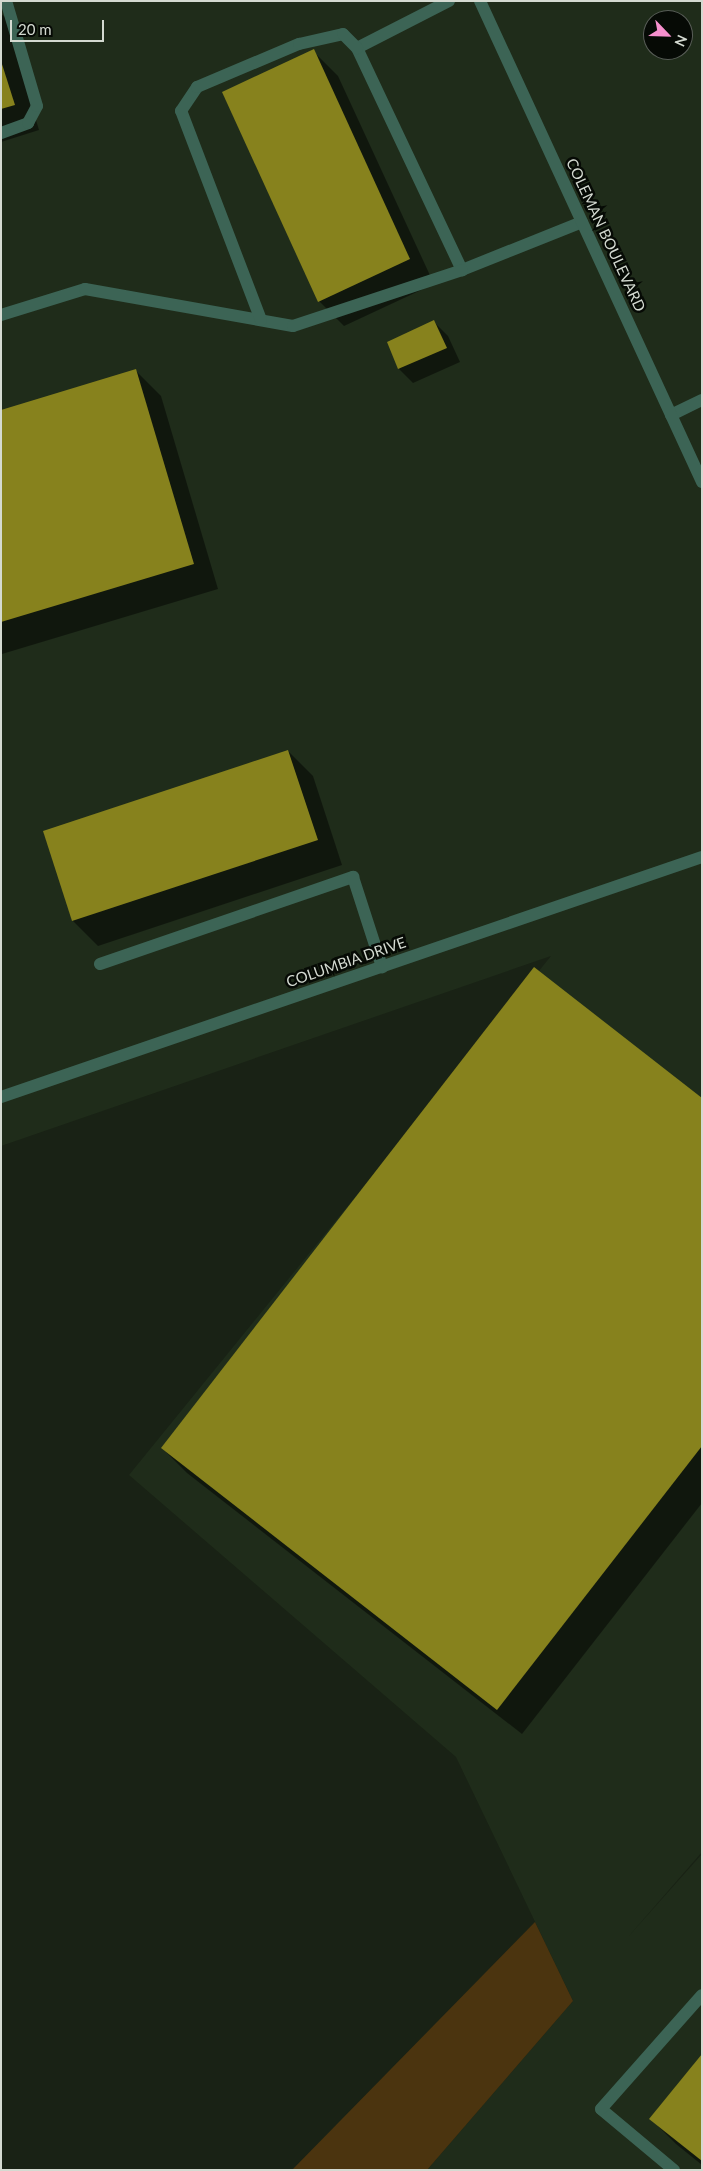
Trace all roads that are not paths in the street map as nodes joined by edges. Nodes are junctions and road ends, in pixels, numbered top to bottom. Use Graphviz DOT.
graph roads {
  1 [pos="6,1"];
  2 [pos="449,1"];
  3 [pos="480,1"];
  4 [pos="357,48"];
  5 [pos="1,133"];
  6 [pos="582,222"];
  7 [pos="462,270"];
  8 [pos="1,316"];
  9 [pos="261,320"];
  10 [pos="702,400"];
  11 [pos="671,415"];
  12 [pos="702,482"];
  13 [pos="702,857"];
  14 [pos="100,964"];
  15 [pos="382,967"];
  16 [pos="1,1097"];
  17 [pos="702,1994"];
  18 [pos="674,2170"];
  1 -- 5 [label="street"];
  2 -- 4 [label="street"];
  3 -- 6 [label="street, COLEMAN BOULEVARD"];
  4 -- 7 [label="street"];
  4 -- 9 [label="street"];
  6 -- 7 [label="street"];
  6 -- 11 [label="street, COLEMAN BOULEVARD"];
  7 -- 9 [label="street"];
  8 -- 9 [label="street"];
  10 -- 11 [label="street"];
  11 -- 12 [label="street, COLEMAN BOULEVARD"];
  13 -- 15 [label="street, COLUMBIA DRIVE"];
  14 -- 15 [label="street"];
  15 -- 16 [label="street, COLUMBIA DRIVE"];
  17 -- 18 [label="street"];
}
